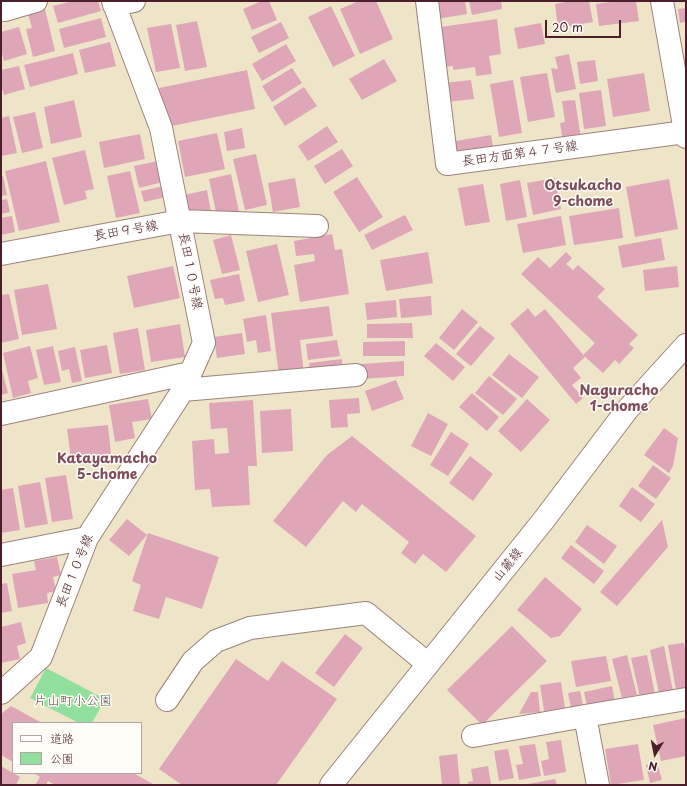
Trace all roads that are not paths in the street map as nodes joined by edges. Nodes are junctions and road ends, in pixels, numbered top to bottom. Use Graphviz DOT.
graph roads {
  1 [pos="36,1"];
  2 [pos="427,1"];
  3 [pos="662,1"];
  4 [pos="120,2"];
  5 [pos="2,10"];
  6 [pos="681,82"];
  7 [pos="685,135"];
  8 [pos="180,221"];
  9 [pos="317,226"];
  10 [pos="1,254"];
  11 [pos="686,345"];
  12 [pos="356,375"];
  13 [pos="186,381"];
  14 [pos="1,414"];
  15 [pos="87,538"];
  16 [pos="1,555"];
  17 [pos="428,664"];
  18 [pos="1,693"];
  19 [pos="686,699"];
  20 [pos="167,700"];
  21 [pos="585,716"];
  22 [pos="473,736"];
  23 [pos="331,785"];
  24 [pos="598,785"];
  1 -- 5 [label="street"];
  2 -- 7 [label="street, 長田方面第４７号線"];
  3 -- 6 [label="street"];
  4 -- 8 [label="street"];
  6 -- 7 [label="street"];
  8 -- 9 [label="street, 長田９号線"];
  8 -- 10 [label="street, 長田９号線"];
  8 -- 13 [label="street, 長田１０号線"];
  11 -- 17 [label="street, 山麓線"];
  12 -- 13 [label="street"];
  13 -- 14 [label="street"];
  13 -- 15 [label="street, 長田１０号線"];
  15 -- 16 [label="street"];
  15 -- 18 [label="street, 長田１０号線"];
  17 -- 20 [label="street"];
  17 -- 23 [label="street, 山麓線"];
  19 -- 21 [label="street"];
  21 -- 22 [label="street"];
  21 -- 24 [label="street"];
}
